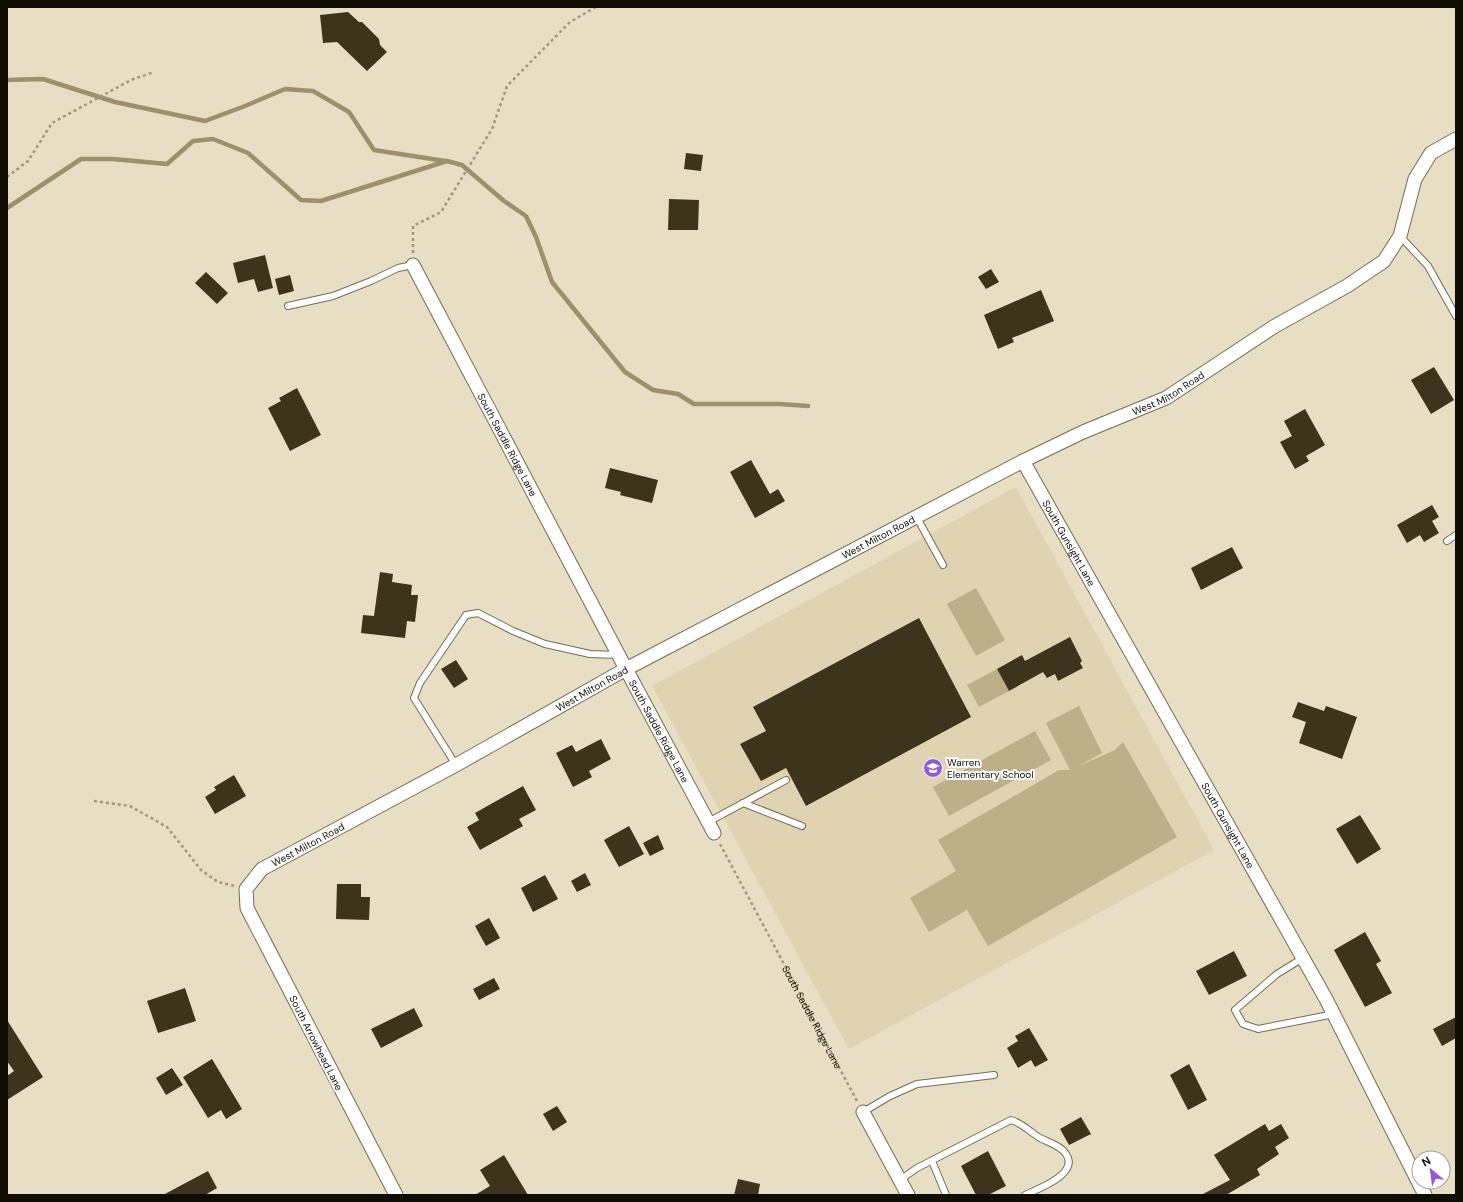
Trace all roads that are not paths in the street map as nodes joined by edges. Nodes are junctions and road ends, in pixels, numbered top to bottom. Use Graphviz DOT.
graph roads {
  1 [pos="1456,139"];
  2 [pos="1400,236"];
  3 [pos="413,265"];
  4 [pos="288,306"];
  5 [pos="1456,316"];
  6 [pos="1023,461"];
  7 [pos="916,516"];
  8 [pos="1456,535"];
  9 [pos="1447,541"];
  10 [pos="943,565"];
  11 [pos="618,655"];
  12 [pos="626,669"];
  13 [pos="456,765"];
  14 [pos="786,780"];
  15 [pos="743,803"];
  16 [pos="802,826"];
  17 [pos="711,828"];
  18 [pos="246,889"];
  19 [pos="1302,958"];
  20 [pos="1334,1014"];
  21 [pos="994,1075"];
  22 [pos="862,1112"];
  23 [pos="932,1161"];
  24 [pos="900,1180"];
  25 [pos="396,1195"];
  26 [pos="908,1195"];
  27 [pos="946,1195"];
  28 [pos="1025,1195"];
  29 [pos="1425,1195"];
  1 -- 2 [label="street, West Milton Road"];
  2 -- 5 [label="lane"];
  2 -- 6 [label="street, West Milton Road"];
  3 -- 4 [label="lane"];
  3 -- 11 [label="street, South Saddle Ridge Lane"];
  6 -- 7 [label="street, West Milton Road"];
  6 -- 19 [label="street, South Gunsight Lane"];
  7 -- 10 [label="lane"];
  7 -- 12 [label="street, West Milton Road"];
  8 -- 9 [label="lane"];
  11 -- 12 [label="street, South Saddle Ridge Lane"];
  11 -- 13 [label="lane"];
  12 -- 13 [label="street, West Milton Road"];
  12 -- 17 [label="street, South Saddle Ridge Lane"];
  13 -- 18 [label="street, West Milton Road"];
  14 -- 15 [label="lane"];
  15 -- 16 [label="lane"];
  15 -- 17 [label="lane"];
  18 -- 25 [label="street, South Arrowhead Lane"];
  19 -- 20 [label="street, South Gunsight Lane"];
  19 -- 20 [label="lane"];
  20 -- 29 [label="street, South Gunsight Lane"];
  21 -- 22 [label="lane"];
  22 -- 24 [label="street"];
  23 -- 24 [label="lane"];
  23 -- 27 [label="lane"];
  23 -- 28 [label="lane"];
  24 -- 26 [label="street"];
}
